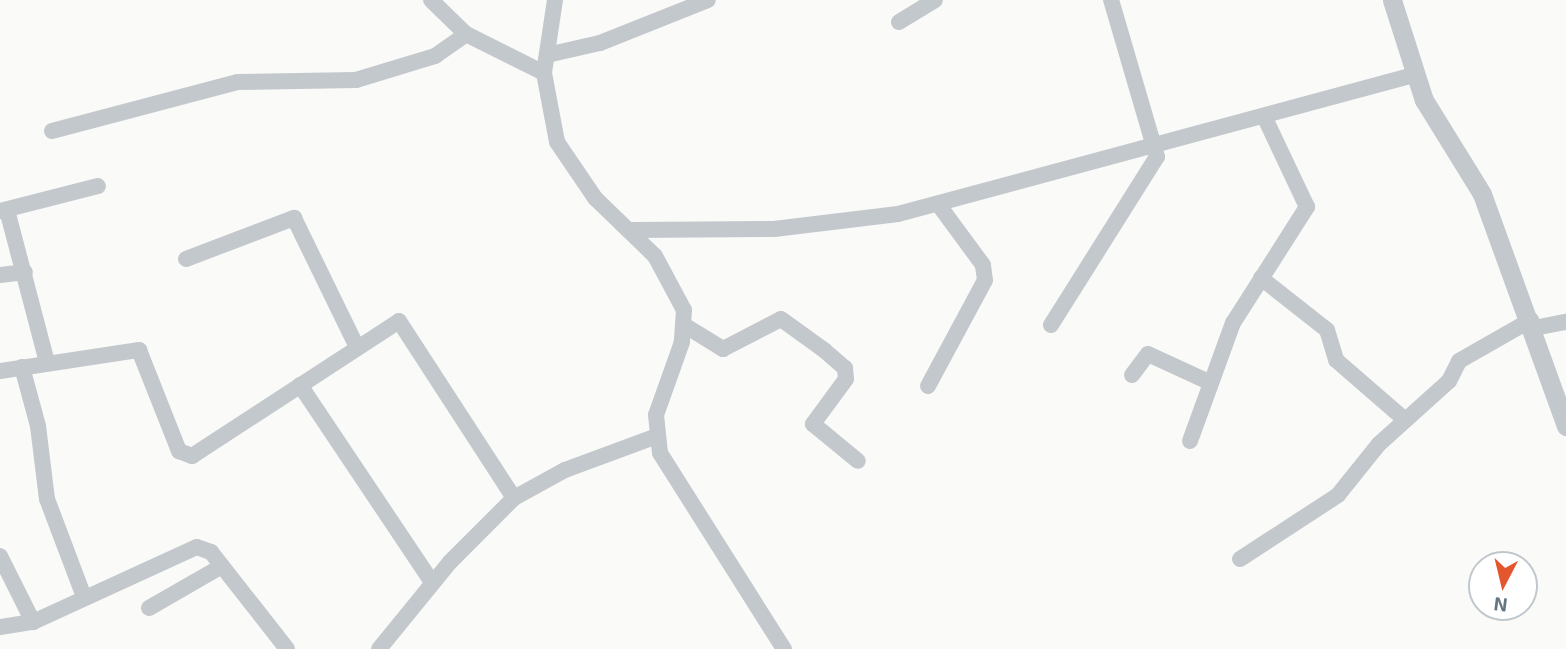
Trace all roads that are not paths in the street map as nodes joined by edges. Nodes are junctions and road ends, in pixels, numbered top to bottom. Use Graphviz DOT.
graph roads {
  1 [pos="431,0"];
  2 [pos="555,0"];
  3 [pos="708,0"];
  4 [pos="935,0"];
  5 [pos="1111,0"];
  6 [pos="1392,0"];
  7 [pos="899,22"];
  8 [pos="466,34"];
  9 [pos="547,55"];
  10 [pos="544,73"];
  11 [pos="1414,75"];
  12 [pos="1264,116"];
  13 [pos="52,131"];
  14 [pos="1156,144"];
  15 [pos="98,186"];
  16 [pos="938,205"];
  17 [pos="3,211"];
  18 [pos="633,230"];
  19 [pos="186,259"];
  20 [pos="25,272"];
  21 [pos="0,275"];
  22 [pos="1261,278"];
  23 [pos="1566,322"];
  24 [pos="1533,324"];
  25 [pos="684,325"];
  26 [pos="1051,326"];
  27 [pos="356,345"];
  28 [pos="47,363"];
  29 [pos="22,368"];
  30 [pos="0,371"];
  31 [pos="1132,375"];
  32 [pos="1209,382"];
  33 [pos="300,385"];
  34 [pos="928,386"];
  35 [pos="1404,419"];
  36 [pos="1566,426"];
  37 [pos="657,436"];
  38 [pos="1190,442"];
  39 [pos="858,461"];
  40 [pos="514,498"];
  41 [pos="0,555"];
  42 [pos="1240,559"];
  43 [pos="222,566"];
  44 [pos="432,582"];
  45 [pos="84,597"];
  46 [pos="149,608"];
  47 [pos="33,622"];
  48 [pos="0,627"];
  49 [pos="287,649"];
  50 [pos="379,649"];
  51 [pos="784,649"];
  1 -- 8 [label="street"];
  2 -- 9 [label="street"];
  3 -- 9 [label="street"];
  4 -- 7 [label="street"];
  5 -- 14 [label="street"];
  6 -- 11 [label="street"];
  8 -- 10 [label="street"];
  8 -- 13 [label="street"];
  9 -- 10 [label="street"];
  10 -- 18 [label="street"];
  11 -- 12 [label="street"];
  11 -- 24 [label="street"];
  12 -- 14 [label="street"];
  12 -- 22 [label="street"];
  14 -- 16 [label="street"];
  14 -- 26 [label="street"];
  15 -- 17 [label="street"];
  16 -- 18 [label="street"];
  16 -- 34 [label="street"];
  17 -- 20 [label="street"];
  18 -- 25 [label="street"];
  19 -- 27 [label="street"];
  20 -- 21 [label="street"];
  20 -- 28 [label="street"];
  22 -- 32 [label="street"];
  22 -- 35 [label="street"];
  23 -- 24 [label="street"];
  24 -- 35 [label="street"];
  24 -- 36 [label="street"];
  25 -- 37 [label="street"];
  25 -- 39 [label="street"];
  27 -- 33 [label="street"];
  27 -- 40 [label="street"];
  28 -- 29 [label="street"];
  28 -- 33 [label="street"];
  29 -- 30 [label="street"];
  29 -- 45 [label="street"];
  31 -- 32 [label="street"];
  32 -- 38 [label="street"];
  33 -- 44 [label="street"];
  35 -- 42 [label="street"];
  37 -- 40 [label="street"];
  37 -- 51 [label="street"];
  40 -- 44 [label="street"];
  41 -- 47 [label="street"];
  43 -- 45 [label="street"];
  43 -- 46 [label="street"];
  43 -- 49 [label="street"];
  44 -- 50 [label="street"];
  45 -- 47 [label="street"];
  47 -- 48 [label="street"];
}
